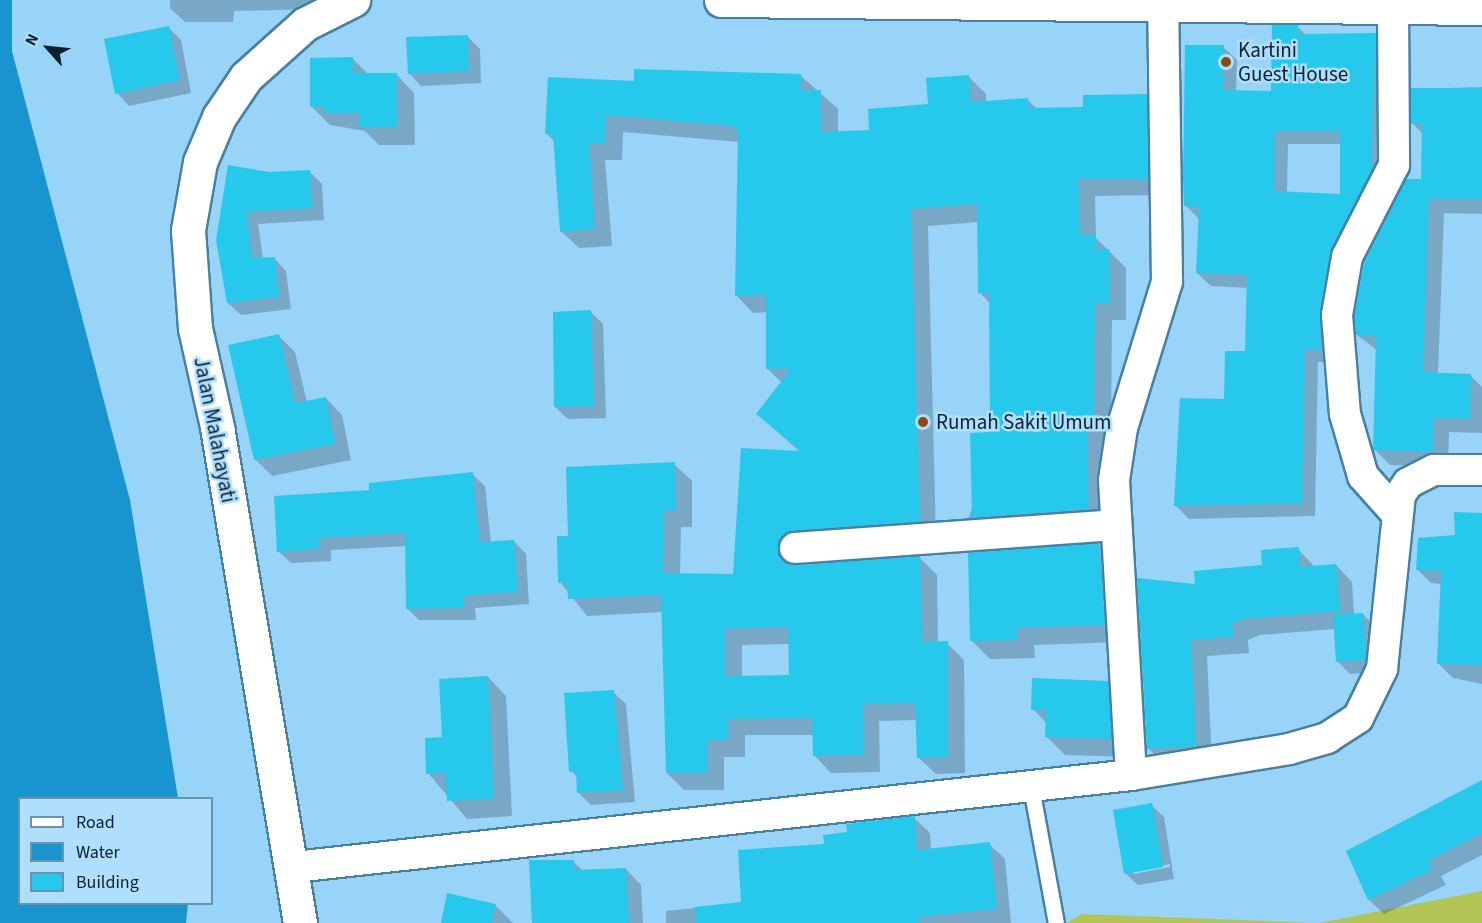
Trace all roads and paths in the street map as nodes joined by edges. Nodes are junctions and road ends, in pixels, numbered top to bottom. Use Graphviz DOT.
graph roads {
  1 [pos="352,0"];
  2 [pos="722,0"];
  3 [pos="913,1"];
  4 [pos="1164,2"];
  5 [pos="1393,7"];
  6 [pos="1482,8"];
  7 [pos="1482,470"];
  8 [pos="1395,512"];
  9 [pos="1113,525"];
  10 [pos="795,548"];
  11 [pos="1131,775"];
  12 [pos="1031,787"];
  13 [pos="294,867"];
  14 [pos="300,923"];
  15 [pos="1056,923"];
  1 -- 13 [label="main road, Jalan Malahayati"];
  2 -- 3 [label="main road"];
  3 -- 4 [label="main road"];
  4 -- 5 [label="main road"];
  4 -- 9 [label="street"];
  5 -- 6 [label="main road"];
  5 -- 8 [label="street"];
  7 -- 8 [label="street"];
  8 -- 11 [label="street"];
  9 -- 10 [label="street"];
  9 -- 11 [label="street"];
  11 -- 12 [label="street"];
  12 -- 13 [label="street"];
  12 -- 15 [label="lane"];
  13 -- 14 [label="main road, Jalan Malahayati"];
}
